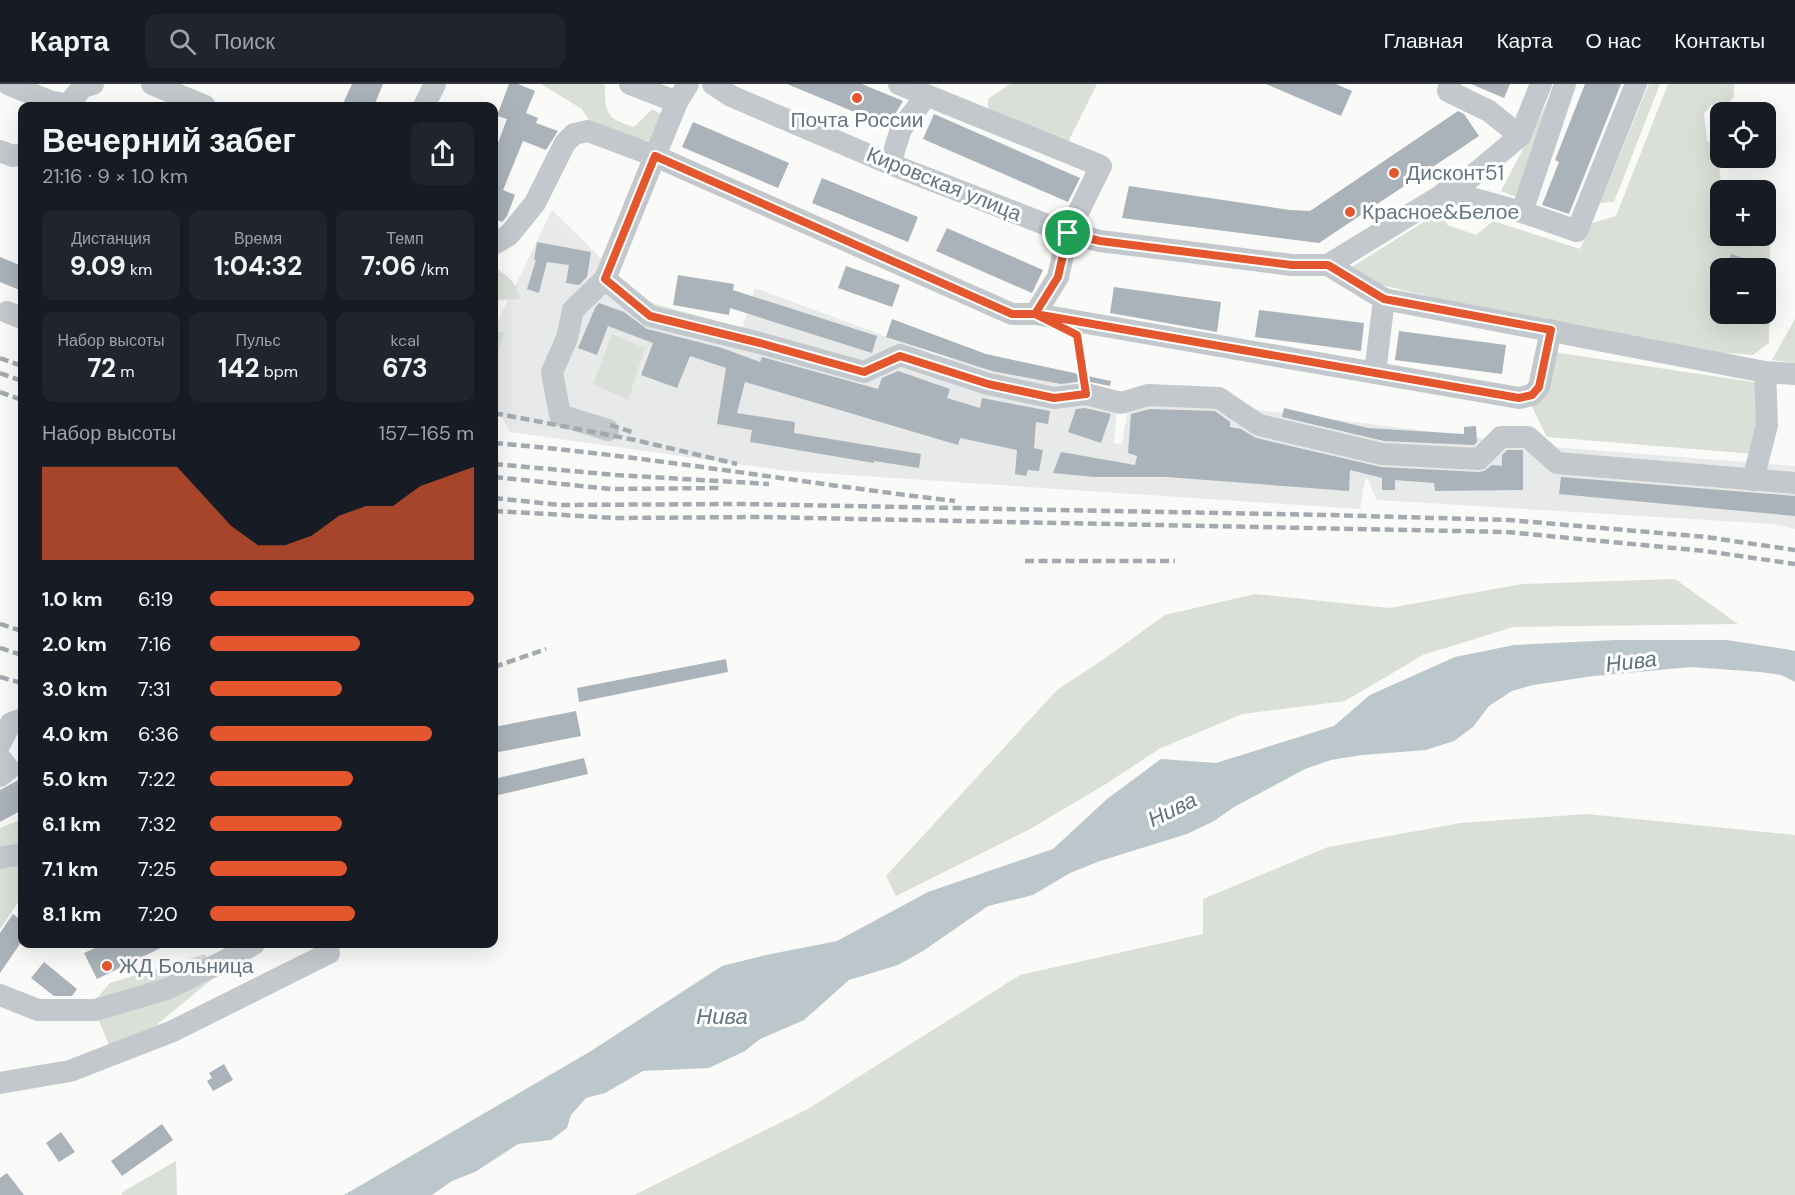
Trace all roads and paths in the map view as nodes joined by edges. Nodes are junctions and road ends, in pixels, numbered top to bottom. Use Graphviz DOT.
graph roads {
  1 [pos="8,84"];
  2 [pos="152,84"];
  3 [pos="435,84"];
  4 [pos="630,84"];
  5 [pos="713,84"];
  6 [pos="899,84"];
  7 [pos="1450,84"];
  8 [pos="1541,84"];
  9 [pos="1565,84"];
  10 [pos="1636,84"];
  11 [pos="84,90"];
  12 [pos="682,93"];
  13 [pos="926,96"];
  14 [pos="54,102"];
  15 [pos="70,102"];
  16 [pos="195,102"];
  17 [pos="426,102"];
  18 [pos="1520,136"];
  19 [pos="0,151"];
  20 [pos="18,155"];
  21 [pos="655,156"];
  22 [pos="890,164"];
  23 [pos="1446,191"];
  24 [pos="1522,212"];
  25 [pos="1068,233"];
  26 [pos="498,242"];
  27 [pos="1328,265"];
  28 [pos="605,279"];
  29 [pos="1384,299"];
  30 [pos="1035,314"];
  31 [pos="1551,330"];
  32 [pos="1077,335"];
  33 [pos="1765,372"];
  34 [pos="1375,373"];
  35 [pos="1795,374"];
  36 [pos="1086,394"];
  37 [pos="608,430"];
  38 [pos="1753,480"];
  39 [pos="1795,483"];
  40 [pos="18,720"];
  41 [pos="0,744"];
  42 [pos="0,758"];
  43 [pos="0,776"];
  44 [pos="18,855"];
  45 [pos="0,858"];
  46 [pos="247,948"];
  47 [pos="329,953"];
  48 [pos="0,995"];
  49 [pos="0,1083"];
  1 -- 14 [label="street"];
  2 -- 16 [label="street"];
  3 -- 17 [label="street"];
  4 -- 12 [label="street"];
  5 -- 22 [label="street, Кировская улица"];
  6 -- 13 [label="street"];
  7 -- 18 [label="street"];
  8 -- 18 [label="street"];
  9 -- 24 [label="street"];
  10 -- 24 [label="street"];
  11 -- 15 [label="street"];
  12 -- 21 [label="street"];
  13 -- 22 [label="street"];
  13 -- 25 [label="street"];
  18 -- 23 [label="street"];
  19 -- 20 [label="street"];
  21 -- 26 [label="street"];
  21 -- 28 [label="street"];
  21 -- 30 [label="street"];
  22 -- 25 [label="street, Кировская улица"];
  23 -- 24 [label="street"];
  23 -- 27 [label="street"];
  25 -- 27 [label="street, Кировская улица"];
  25 -- 30 [label="street"];
  27 -- 29 [label="street"];
  28 -- 36 [label="street"];
  28 -- 37 [label="street"];
  29 -- 31 [label="street"];
  29 -- 34 [label="street"];
  30 -- 34 [label="street"];
  31 -- 33 [label="street"];
  31 -- 34 [label="street"];
  32 -- 36 [label="path"];
  33 -- 35 [label="street"];
  33 -- 38 [label="street"];
  36 -- 38 [label="street"];
  38 -- 39 [label="street"];
  40 -- 41 [label="street"];
  42 -- 43 [label="street"];
  44 -- 45 [label="street"];
  46 -- 48 [label="street"];
  47 -- 49 [label="street"];
}
